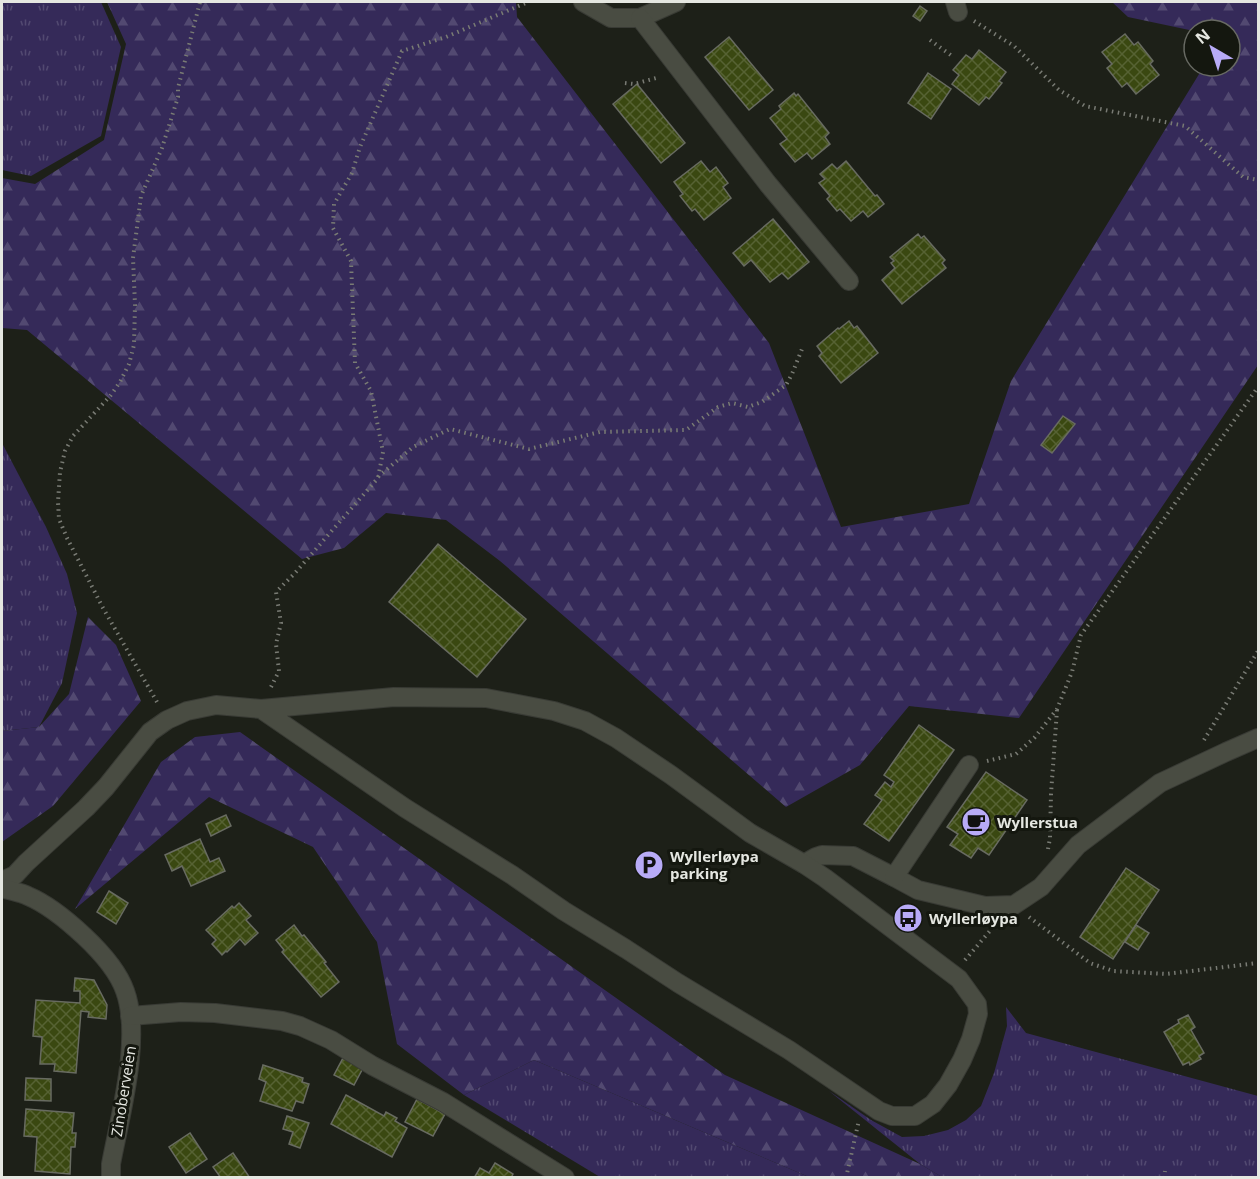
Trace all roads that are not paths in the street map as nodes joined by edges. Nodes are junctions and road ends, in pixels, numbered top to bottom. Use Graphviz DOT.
graph roads {
  1 [pos="583,2"];
  2 [pos="676,2"];
  3 [pos="640,18"];
  4 [pos="849,281"];
  5 [pos="261,709"];
  6 [pos="1258,738"];
  7 [pos="969,765"];
  8 [pos="804,864"];
  9 [pos="894,877"];
  10 [pos="2,881"];
  11 [pos="2,888"];
  12 [pos="130,1016"];
  13 [pos="111,1178"];
  14 [pos="565,1178"];
  1 -- 3 [label="street"];
  2 -- 3 [label="street"];
  3 -- 4 [label="street"];
  5 -- 8 [label="street"];
  5 -- 8 [label="street"];
  5 -- 10 [label="street"];
  6 -- 9 [label="street"];
  7 -- 9 [label="street"];
  8 -- 9 [label="street"];
  11 -- 12 [label="street, Zinoberveien"];
  12 -- 13 [label="street, Zinoberveien"];
  12 -- 14 [label="street"];
}
